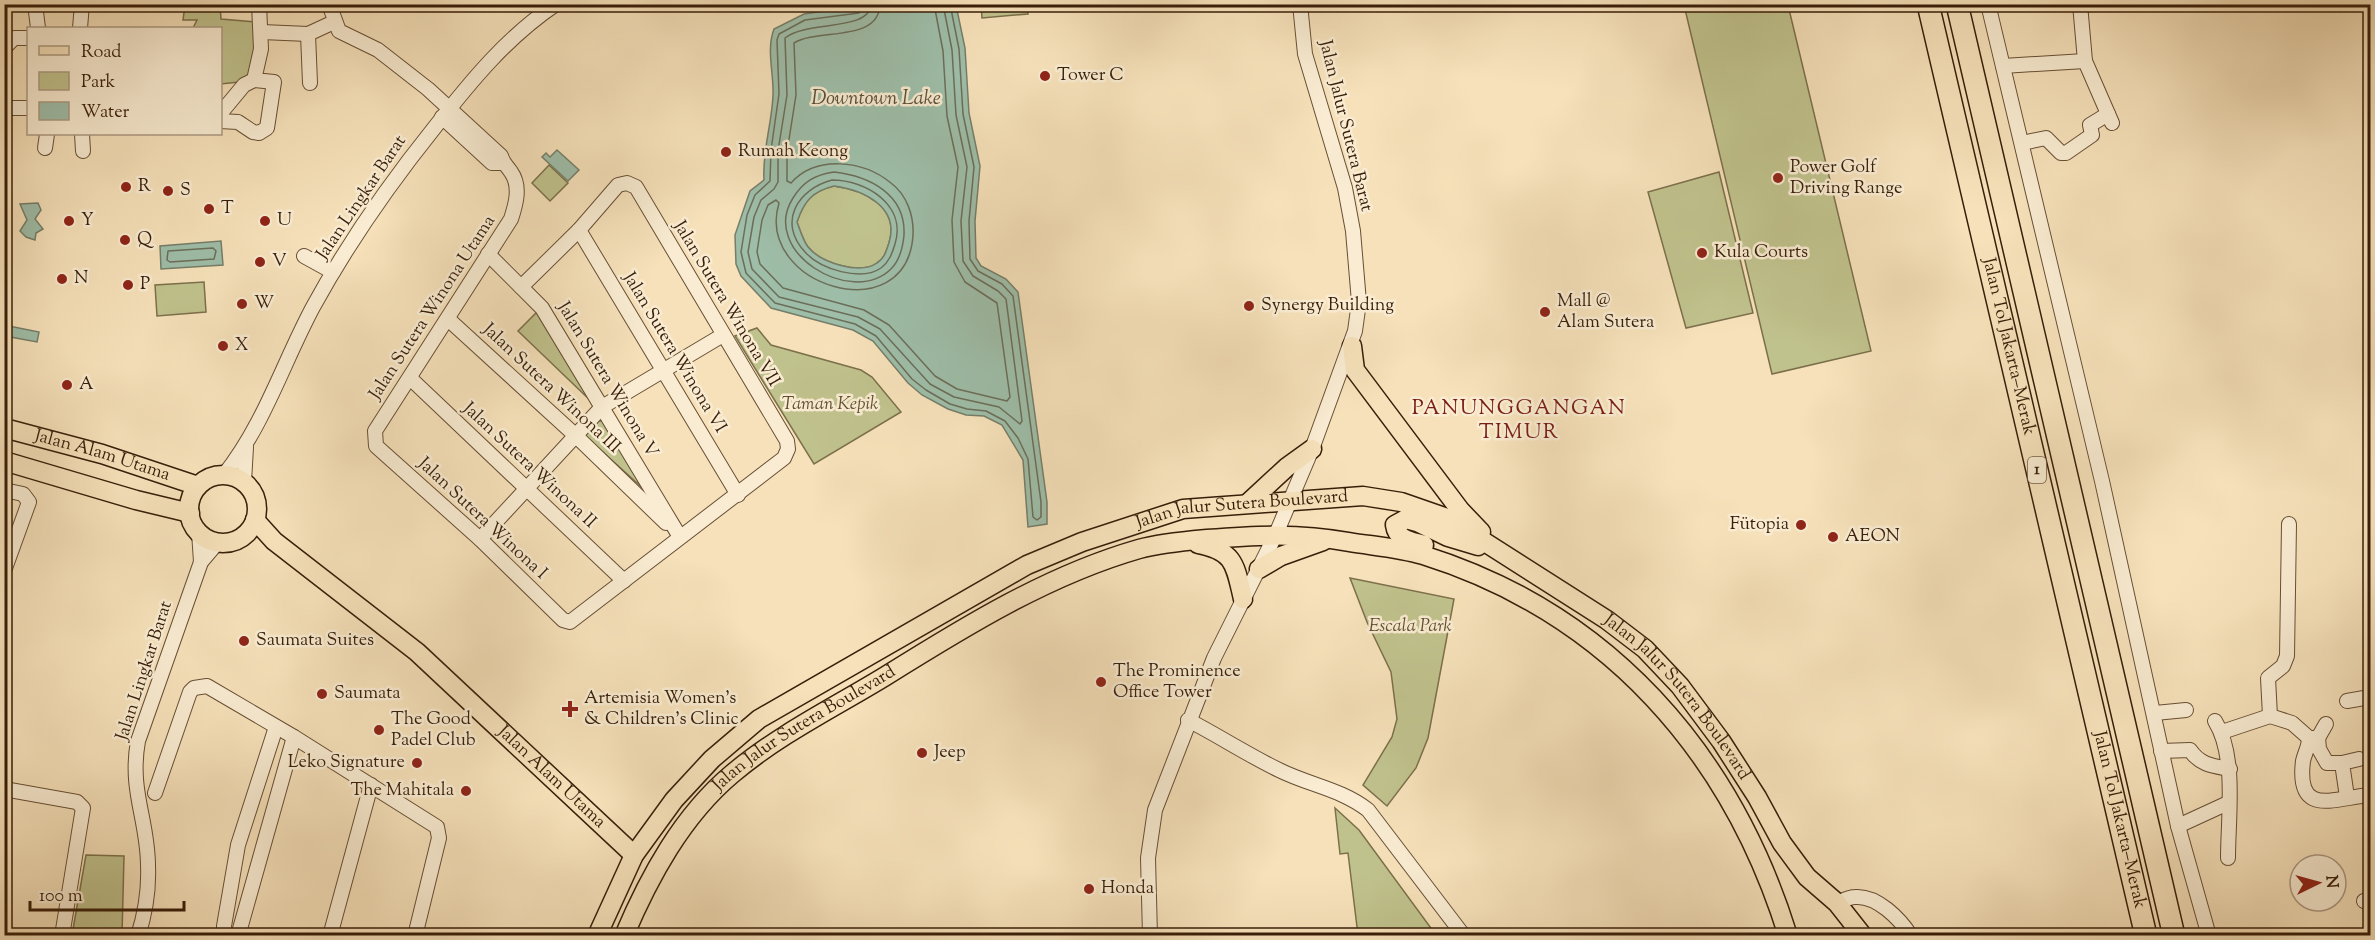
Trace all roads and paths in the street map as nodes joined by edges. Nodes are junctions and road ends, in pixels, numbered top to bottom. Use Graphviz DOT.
graph roads {
  1 [pos="35,4"];
  2 [pos="82,4"];
  3 [pos="259,4"];
  4 [pos="329,4"];
  5 [pos="556,4"];
  6 [pos="1300,4"];
  7 [pos="1928,4"];
  8 [pos="1958,4"];
  9 [pos="1988,4"];
  10 [pos="2080,4"];
  11 [pos="334,22"];
  12 [pos="38,27"];
  13 [pos="80,27"];
  14 [pos="262,32"];
  15 [pos="308,34"];
  16 [pos="27,38"];
  17 [pos="4,48"];
  18 [pos="2085,61"];
  19 [pos="2003,66"];
  20 [pos="254,80"];
  21 [pos="310,83"];
  22 [pos="27,108"];
  23 [pos="5,109"];
  24 [pos="222,112"];
  25 [pos="445,113"];
  26 [pos="222,121"];
  27 [pos="47,135"];
  28 [pos="82,135"];
  29 [pos="2022,143"];
  30 [pos="45,148"];
  31 [pos="83,151"];
  32 [pos="579,230"];
  33 [pos="488,254"];
  34 [pos="304,256"];
  35 [pos="333,272"];
  36 [pos="521,287"];
  37 [pos="448,319"];
  38 [pos="723,335"];
  39 [pos="1352,346"];
  40 [pos="663,370"];
  41 [pos="410,378"];
  42 [pos="602,407"];
  43 [pos="4,428"];
  44 [pos="575,435"];
  45 [pos="374,438"];
  46 [pos="246,447"];
  47 [pos="1312,449"];
  48 [pos="118,459"];
  49 [pos="4,461"];
  50 [pos="224,475"];
  51 [pos="244,482"];
  52 [pos="198,486"];
  53 [pos="526,487"];
  54 [pos="4,490"];
  55 [pos="738,495"];
  56 [pos="1290,501"];
  57 [pos="1248,503"];
  58 [pos="183,511"];
  59 [pos="255,520"];
  60 [pos="2289,524"];
  61 [pos="199,532"];
  62 [pos="1276,534"];
  63 [pos="242,537"];
  64 [pos="680,537"];
  65 [pos="480,539"];
  66 [pos="1331,539"];
  67 [pos="1185,541"];
  68 [pos="219,542"];
  69 [pos="274,542"];
  70 [pos="1502,554"];
  71 [pos="201,562"];
  72 [pos="1259,569"];
  73 [pos="4,571"];
  74 [pos="1489,578"];
  75 [pos="624,581"];
  76 [pos="1243,598"];
  77 [pos="2370,697"];
  78 [pos="2348,701"];
  79 [pos="2186,710"];
  80 [pos="2155,713"];
  81 [pos="2270,716"];
  82 [pos="1188,720"];
  83 [pos="2326,724"];
  84 [pos="276,727"];
  85 [pos="294,737"];
  86 [pos="2313,738"];
  87 [pos="2161,751"];
  88 [pos="2359,759"];
  89 [pos="2342,764"];
  90 [pos="2230,769"];
  91 [pos="371,785"];
  92 [pos="4,789"];
  93 [pos="155,793"];
  94 [pos="2370,795"];
  95 [pos="2347,796"];
  96 [pos="2228,803"];
  97 [pos="2178,826"];
  98 [pos="634,855"];
  99 [pos="2228,858"];
  100 [pos="1837,903"];
  101 [pos="62,936"];
  102 [pos="138,936"];
  103 [pos="225,936"];
  104 [pos="238,936"];
  105 [pos="330,936"];
  106 [pos="415,936"];
  107 [pos="597,936"];
  108 [pos="624,936"];
  109 [pos="1150,936"];
  110 [pos="1464,936"];
  111 [pos="1788,936"];
  112 [pos="1863,936"];
  113 [pos="1911,936"];
  114 [pos="2146,936"];
  115 [pos="2174,936"];
  116 [pos="2210,936"];
  1 -- 12 [label="street"];
  2 -- 13 [label="street"];
  3 -- 14 [label="street"];
  4 -- 11 [label="street"];
  5 -- 25 [label="street, Jalan Lingkar Barat"];
  6 -- 39 [label="street, Jalan Jalur Sutera Barat"];
  7 -- 114 [label="highway, Jalan Tol Jakarta–Merak / 1"];
  8 -- 115 [label="highway, Jalan Tol Jakarta–Merak / 1"];
  9 -- 19 [label="street"];
  10 -- 18 [label="street"];
  11 -- 15 [label="street"];
  11 -- 25 [label="street, Jalan Sutera Winona Utama"];
  14 -- 15 [label="street"];
  14 -- 20 [label="street"];
  15 -- 21 [label="street"];
  16 -- 17 [label="street"];
  18 -- 19 [label="street"];
  18 -- 29 [label="street"];
  19 -- 29 [label="street"];
  20 -- 24 [label="street"];
  20 -- 26 [label="street"];
  22 -- 23 [label="street"];
  25 -- 33 [label="street, Jalan Sutera Winona Utama"];
  25 -- 35 [label="street, Jalan Lingkar Barat"];
  27 -- 30 [label="street"];
  28 -- 31 [label="street"];
  29 -- 80 [label="street"];
  32 -- 36 [label="street"];
  32 -- 38 [label="street, Jalan Sutera Winona VII"];
  32 -- 40 [label="street, Jalan Sutera Winona VI"];
  33 -- 36 [label="street, Jalan Sutera Winona V"];
  33 -- 37 [label="street, Jalan Sutera Winona Utama"];
  34 -- 35 [label="street"];
  35 -- 46 [label="street, Jalan Lingkar Barat"];
  36 -- 42 [label="street, Jalan Sutera Winona V"];
  37 -- 41 [label="street, Jalan Sutera Winona Utama"];
  37 -- 44 [label="street, Jalan Sutera Winona III"];
  38 -- 40 [label="street"];
  38 -- 55 [label="street, Jalan Sutera Winona VII"];
  39 -- 47 [label="street, Jalan Jalur Sutera Barat"];
  39 -- 70 [label="main road"];
  40 -- 42 [label="street"];
  40 -- 55 [label="street, Jalan Sutera Winona VI"];
  41 -- 45 [label="street, Jalan Sutera Winona Utama"];
  41 -- 53 [label="street, Jalan Sutera Winona II"];
  42 -- 44 [label="street"];
  42 -- 64 [label="street, Jalan Sutera Winona V"];
  43 -- 48 [label="main road, Jalan Alam Utama"];
  44 -- 53 [label="street"];
  44 -- 64 [label="street, Jalan Sutera Winona III"];
  45 -- 65 [label="street, Jalan Sutera Winona I"];
  46 -- 50 [label="street, Jalan Lingkar Barat"];
  46 -- 51 [label="street, Jalan Lingkar Barat"];
  47 -- 56 [label="street, Jalan Jalur Sutera Barat"];
  47 -- 57 [label="main road"];
  48 -- 52 [label="main road, Jalan Alam Utama"];
  48 -- 58 [label="main road"];
  49 -- 58 [label="main road, Jalan Alam Utama"];
  50 -- 51 [label="main road"];
  50 -- 52 [label="main road"];
  51 -- 59 [label="main road"];
  52 -- 58 [label="main road"];
  53 -- 65 [label="street"];
  53 -- 75 [label="street, Jalan Sutera Winona II"];
  54 -- 73 [label="street"];
  55 -- 64 [label="street"];
  56 -- 57 [label="main road, Jalan Jalur Sutera Boulevard"];
  56 -- 62 [label="street, Jalan Jalur Sutera Barat"];
  56 -- 70 [label="main road, Jalan Jalur Sutera Boulevard"];
  57 -- 98 [label="main road, Jalan Jalur Sutera Boulevard"];
  58 -- 61 [label="main road"];
  59 -- 63 [label="main road"];
  59 -- 69 [label="main road, Jalan Alam Utama"];
  60 -- 81 [label="street"];
  61 -- 68 [label="main road"];
  61 -- 71 [label="street, Jalan Lingkar Barat"];
  62 -- 66 [label="main road, Jalan Jalur Sutera Boulevard"];
  62 -- 67 [label="main road, Jalan Jalur Sutera Boulevard"];
  62 -- 72 [label="street, Jalan Jalur Sutera Barat"];
  63 -- 68 [label="main road"];
  63 -- 69 [label="main road, Jalan Alam Utama"];
  64 -- 75 [label="street"];
  65 -- 75 [label="street, Jalan Sutera Winona I"];
  66 -- 72 [label="main road"];
  66 -- 74 [label="main road, Jalan Jalur Sutera Boulevard"];
  67 -- 76 [label="main road"];
  67 -- 108 [label="main road, Jalan Jalur Sutera Boulevard"];
  68 -- 71 [label="street, Jalan Lingkar Barat"];
  69 -- 98 [label="main road, Jalan Alam Utama"];
  70 -- 74 [label="main road"];
  70 -- 100 [label="main road, Jalan Jalur Sutera Boulevard"];
  71 -- 102 [label="street, Jalan Lingkar Barat"];
  72 -- 76 [label="street, Jalan Jalur Sutera Barat"];
  74 -- 111 [label="main road, Jalan Jalur Sutera Boulevard"];
  76 -- 82 [label="street, Jalan Jalur Sutera Barat"];
  77 -- 78 [label="street"];
  79 -- 80 [label="street"];
  80 -- 87 [label="street"];
  81 -- 86 [label="street"];
  81 -- 90 [label="street"];
  82 -- 109 [label="street, Jalan Jalur Sutera Barat"];
  82 -- 110 [label="street"];
  83 -- 86 [label="street"];
  84 -- 85 [label="street"];
  84 -- 93 [label="street"];
  84 -- 103 [label="street"];
  85 -- 91 [label="street"];
  85 -- 104 [label="street"];
  86 -- 89 [label="street"];
  86 -- 95 [label="street"];
  87 -- 90 [label="street"];
  87 -- 97 [label="street"];
  88 -- 89 [label="street"];
  89 -- 95 [label="street"];
  90 -- 96 [label="street"];
  91 -- 105 [label="street"];
  91 -- 106 [label="street"];
  92 -- 101 [label="street"];
  94 -- 95 [label="street"];
  96 -- 97 [label="street"];
  96 -- 99 [label="street"];
  97 -- 116 [label="street"];
  98 -- 107 [label="main road, Jalan Jalur Sutera Boulevard"];
  100 -- 112 [label="main road, Jalan Jalur Sutera Boulevard"];
  100 -- 113 [label="street"];
}
